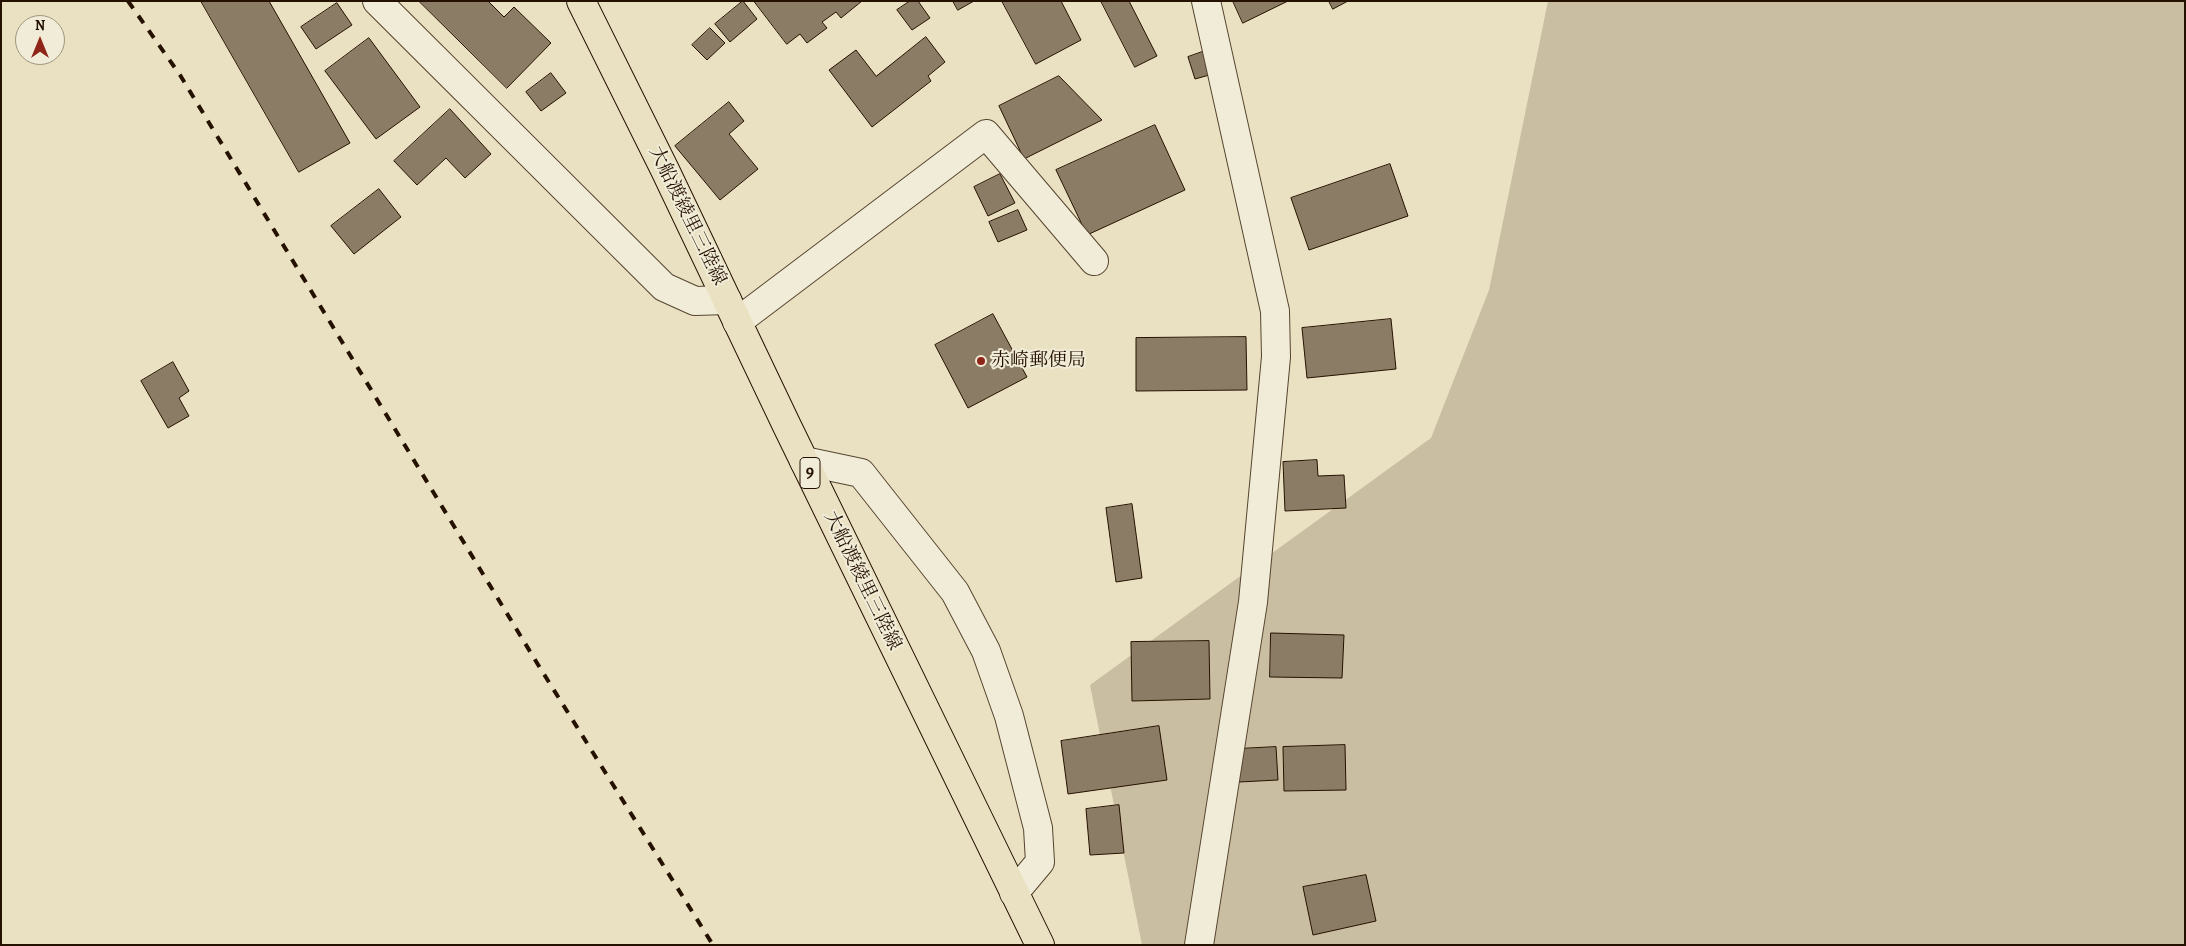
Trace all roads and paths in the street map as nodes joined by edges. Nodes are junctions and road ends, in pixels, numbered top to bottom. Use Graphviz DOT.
graph roads {
  1 [pos="377,1"];
  2 [pos="581,1"];
  3 [pos="1206,1"];
  4 [pos="1094,261"];
  5 [pos="732,311"];
  6 [pos="804,461"];
  7 [pos="1014,893"];
  8 [pos="1040,945"];
  9 [pos="1198,945"];
  1 -- 5 [label="street"];
  2 -- 5 [label="main road, 大船渡綾里三陸線 / 9"];
  3 -- 9 [label="street"];
  4 -- 5 [label="street"];
  5 -- 6 [label="main road, 大船渡綾里三陸線 / 9"];
  6 -- 7 [label="main road, 大船渡綾里三陸線 / 9"];
  6 -- 7 [label="street"];
  7 -- 8 [label="main road, 大船渡綾里三陸線 / 9"];
}
